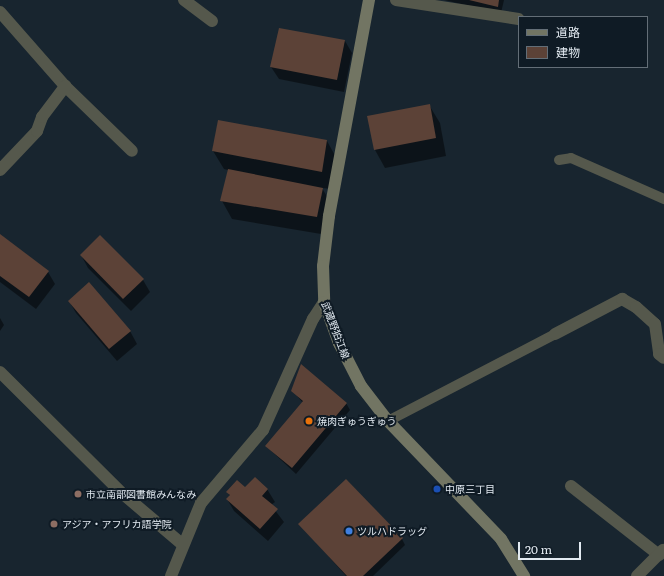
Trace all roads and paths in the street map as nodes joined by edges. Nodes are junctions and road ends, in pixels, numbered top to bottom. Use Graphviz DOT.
graph roads {
  1 [pos="184,0"];
  2 [pos="369,0"];
  3 [pos="396,0"];
  4 [pos="0,12"];
  5 [pos="518,19"];
  6 [pos="212,21"];
  7 [pos="66,86"];
  8 [pos="132,151"];
  9 [pos="559,160"];
  10 [pos="0,170"];
  11 [pos="664,199"];
  12 [pos="324,302"];
  13 [pos="664,329"];
  14 [pos="555,334"];
  15 [pos="656,339"];
  16 [pos="664,358"];
  17 [pos="0,372"];
  18 [pos="388,421"];
  19 [pos="571,486"];
  20 [pos="182,544"];
  21 [pos="662,552"];
  22 [pos="171,576"];
  23 [pos="524,576"];
  24 [pos="638,576"];
  1 -- 6 [label="street"];
  2 -- 12 [label="main road, 武蔵野狛江線"];
  3 -- 5 [label="street"];
  4 -- 7 [label="street"];
  7 -- 8 [label="street"];
  7 -- 10 [label="street"];
  9 -- 11 [label="lane"];
  12 -- 18 [label="main road, 武蔵野狛江線"];
  12 -- 20 [label="street"];
  13 -- 15 [label="lane"];
  14 -- 15 [label="street"];
  14 -- 18 [label="lane"];
  15 -- 16 [label="street"];
  17 -- 20 [label="street"];
  18 -- 23 [label="main road, 武蔵野狛江線"];
  19 -- 21 [label="street"];
  20 -- 22 [label="street"];
  21 -- 24 [label="street"];
}
